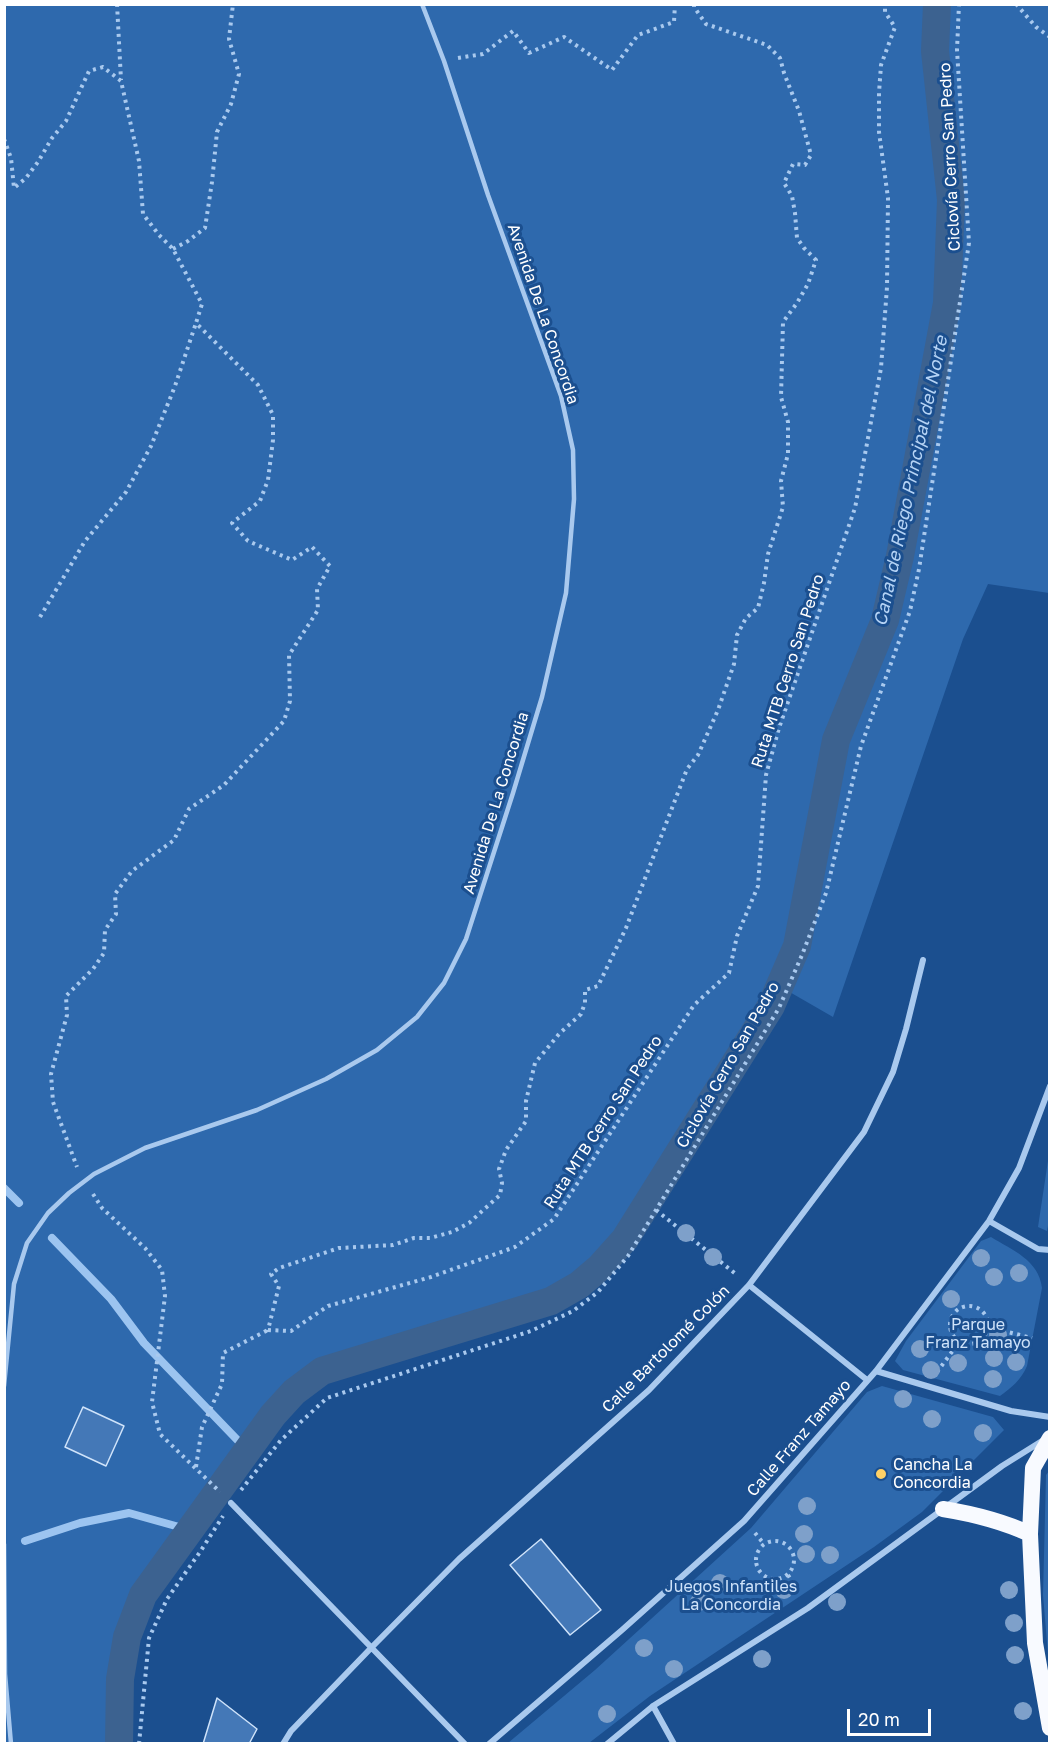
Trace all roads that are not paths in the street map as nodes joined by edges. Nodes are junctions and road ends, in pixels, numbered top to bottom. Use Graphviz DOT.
graph roads {
  1 [pos="422,4"];
  2 [pos="923,960"];
  3 [pos="1050,1086"];
  4 [pos="989,1221"];
  5 [pos="1050,1250"];
  6 [pos="749,1285"];
  7 [pos="876,1371"];
  8 [pos="867,1380"];
  9 [pos="4,1386"];
  10 [pos="1050,1417"];
  11 [pos="1050,1437"];
  12 [pos="231,1503"];
  13 [pos="943,1509"];
  14 [pos="1030,1534"];
  15 [pos="4,1544"];
  16 [pos="372,1647"];
  17 [pos="653,1706"];
  18 [pos="1050,1728"];
  19 [pos="11,1743"];
  20 [pos="283,1743"];
  21 [pos="465,1743"];
  22 [pos="489,1743"];
  23 [pos="607,1743"];
  24 [pos="675,1743"];
  1 -- 9 [label="lane, Avenida De La Concordia"];
  2 -- 6 [label="street, Calle Bartolomé Colón"];
  3 -- 4 [label="street, Calle Franz Tamayo"];
  4 -- 5 [label="street"];
  4 -- 7 [label="street, Calle Franz Tamayo"];
  6 -- 8 [label="street"];
  6 -- 16 [label="street, Calle Bartolomé Colón"];
  7 -- 8 [label="street, Calle Franz Tamayo"];
  7 -- 10 [label="street"];
  8 -- 22 [label="street, Calle Franz Tamayo"];
  11 -- 13 [label="street"];
  11 -- 14 [label="highway"];
  12 -- 16 [label="street"];
  13 -- 14 [label="highway"];
  13 -- 17 [label="street"];
  14 -- 18 [label="highway"];
  15 -- 19 [label="lane"];
  16 -- 20 [label="street, Calle Bartolomé Colón"];
  16 -- 21 [label="street"];
  17 -- 23 [label="street"];
  17 -- 24 [label="street"];
}
